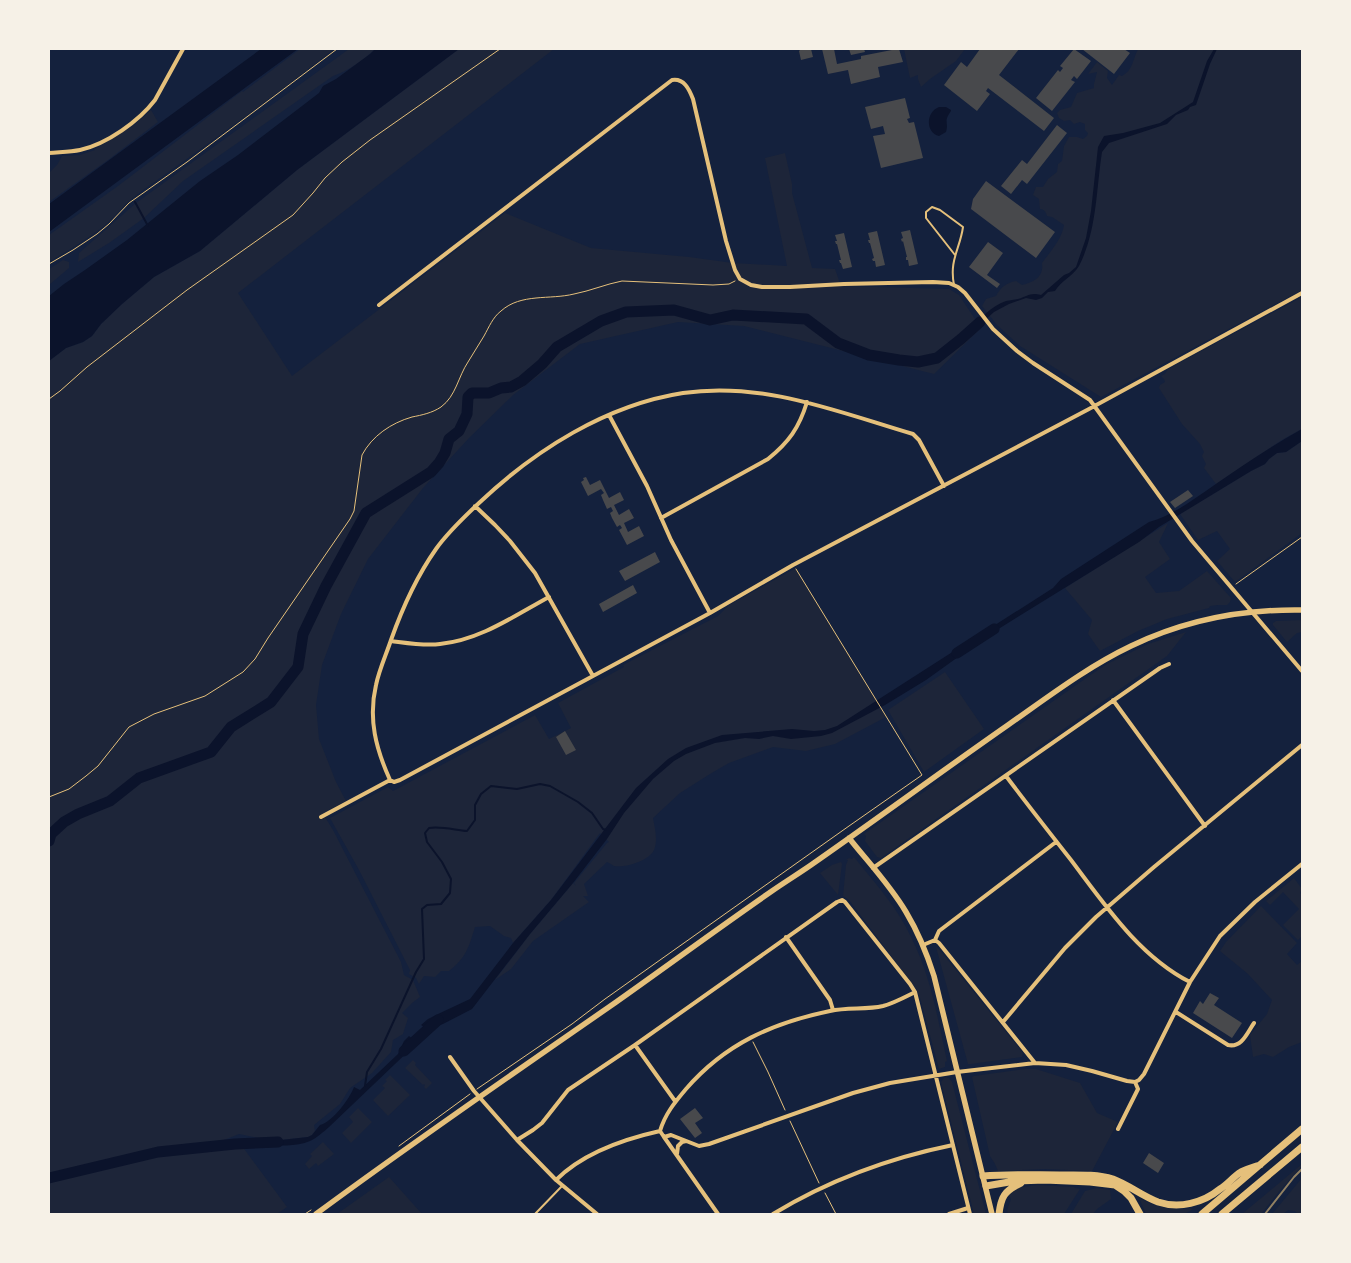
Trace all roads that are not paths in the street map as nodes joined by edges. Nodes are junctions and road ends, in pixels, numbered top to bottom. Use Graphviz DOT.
graph roads {
  1 [pos="183,49"];
  2 [pos="49,152"];
  3 [pos="955,255"];
  4 [pos="954,285"];
  5 [pos="1302,293"];
  6 [pos="379,305"];
  7 [pos="807,402"];
  8 [pos="1095,405"];
  9 [pos="609,415"];
  10 [pos="944,486"];
  11 [pos="475,506"];
  12 [pos="661,518"];
  13 [pos="549,598"];
  14 [pos="1302,610"];
  15 [pos="1252,612"];
  16 [pos="710,613"];
  17 [pos="390,641"];
  18 [pos="1169,664"];
  19 [pos="1302,671"];
  20 [pos="593,676"];
  21 [pos="1113,700"];
  22 [pos="1302,745"];
  23 [pos="1006,776"];
  24 [pos="390,780"];
  25 [pos="321,817"];
  26 [pos="1204,826"];
  27 [pos="849,838"];
  28 [pos="1056,842"];
  29 [pos="1302,864"];
  30 [pos="874,868"];
  31 [pos="1107,908"];
  32 [pos="786,937"];
  33 [pos="934,940"];
  34 [pos="923,945"];
  35 [pos="1190,982"];
  36 [pos="915,992"];
  37 [pos="832,1010"];
  38 [pos="1176,1012"];
  39 [pos="1002,1022"];
  40 [pos="1254,1023"];
  41 [pos="635,1044"];
  42 [pos="450,1057"];
  43 [pos="1035,1063"];
  44 [pos="957,1072"];
  45 [pos="936,1075"];
  46 [pos="1135,1082"];
  47 [pos="480,1097"];
  48 [pos="675,1101"];
  49 [pos="1118,1129"];
  50 [pos="1302,1129"];
  51 [pos="660,1131"];
  52 [pos="664,1137"];
  53 [pos="518,1140"];
  54 [pos="687,1141"];
  55 [pos="953,1145"];
  56 [pos="1302,1147"];
  57 [pos="677,1156"];
  58 [pos="1260,1165"];
  59 [pos="983,1176"];
  60 [pos="1076,1178"];
  61 [pos="556,1180"];
  62 [pos="1026,1180"];
  63 [pos="1102,1180"];
  64 [pos="562,1185"];
  65 [pos="986,1186"];
  66 [pos="968,1208"];
  67 [pos="314,1212"];
  68 [pos="535,1214"];
  69 [pos="597,1214"];
  70 [pos="718,1214"];
  71 [pos="773,1214"];
  72 [pos="949,1214"];
  73 [pos="970,1214"];
  74 [pos="992,1214"];
  75 [pos="998,1214"];
  76 [pos="1140,1214"];
  77 [pos="1202,1214"];
  78 [pos="1223,1214"];
  1 -- 2 [label="street"];
  3 -- 3 [label="lane"];
  3 -- 4 [label="lane"];
  4 -- 6 [label="street"];
  4 -- 8 [label="street"];
  5 -- 8 [label="street"];
  7 -- 9 [label="street"];
  7 -- 10 [label="street"];
  7 -- 12 [label="street"];
  8 -- 10 [label="street"];
  8 -- 15 [label="street"];
  9 -- 11 [label="street"];
  9 -- 12 [label="street"];
  10 -- 16 [label="street"];
  11 -- 13 [label="street"];
  11 -- 17 [label="street"];
  12 -- 16 [label="street"];
  13 -- 17 [label="street"];
  13 -- 20 [label="street"];
  14 -- 15 [label="main road"];
  15 -- 19 [label="street"];
  15 -- 27 [label="main road"];
  16 -- 20 [label="street"];
  17 -- 24 [label="street"];
  18 -- 21 [label="street"];
  20 -- 24 [label="street"];
  21 -- 23 [label="street"];
  21 -- 26 [label="street"];
  22 -- 26 [label="street"];
  23 -- 28 [label="street"];
  23 -- 30 [label="street"];
  24 -- 25 [label="street"];
  26 -- 31 [label="street"];
  27 -- 30 [label="main road"];
  27 -- 47 [label="main road"];
  28 -- 31 [label="street"];
  28 -- 33 [label="street"];
  29 -- 35 [label="street"];
  30 -- 34 [label="main road"];
  31 -- 35 [label="street"];
  31 -- 39 [label="street"];
  32 -- 36 [label="street"];
  32 -- 37 [label="street"];
  32 -- 41 [label="street"];
  33 -- 34 [label="street"];
  33 -- 39 [label="street"];
  34 -- 44 [label="main road"];
  35 -- 38 [label="street"];
  36 -- 37 [label="street"];
  36 -- 45 [label="street"];
  37 -- 48 [label="street"];
  38 -- 40 [label="street"];
  38 -- 46 [label="street"];
  39 -- 43 [label="street"];
  41 -- 48 [label="street"];
  41 -- 53 [label="street"];
  42 -- 47 [label="street"];
  43 -- 44 [label="street"];
  43 -- 46 [label="street"];
  44 -- 45 [label="street"];
  44 -- 59 [label="main road"];
  45 -- 54 [label="street"];
  45 -- 55 [label="street"];
  46 -- 49 [label="street"];
  47 -- 53 [label="street"];
  47 -- 67 [label="main road"];
  48 -- 51 [label="street"];
  50 -- 58 [label="highway"];
  51 -- 52 [label="street"];
  51 -- 61 [label="street"];
  52 -- 54 [label="street"];
  52 -- 57 [label="street"];
  53 -- 61 [label="street"];
  54 -- 57 [label="street"];
  55 -- 66 [label="street"];
  55 -- 71 [label="street"];
  56 -- 78 [label="highway"];
  57 -- 70 [label="street"];
  58 -- 63 [label="highway"];
  58 -- 77 [label="highway"];
  59 -- 60 [label="highway"];
  59 -- 65 [label="main road"];
  60 -- 62 [label="highway"];
  60 -- 63 [label="highway"];
  61 -- 64 [label="street"];
  62 -- 65 [label="highway"];
  62 -- 75 [label="highway"];
  63 -- 76 [label="highway"];
  64 -- 68 [label="lane"];
  64 -- 69 [label="street"];
  65 -- 74 [label="main road"];
  66 -- 72 [label="street"];
  66 -- 73 [label="street"];
}
